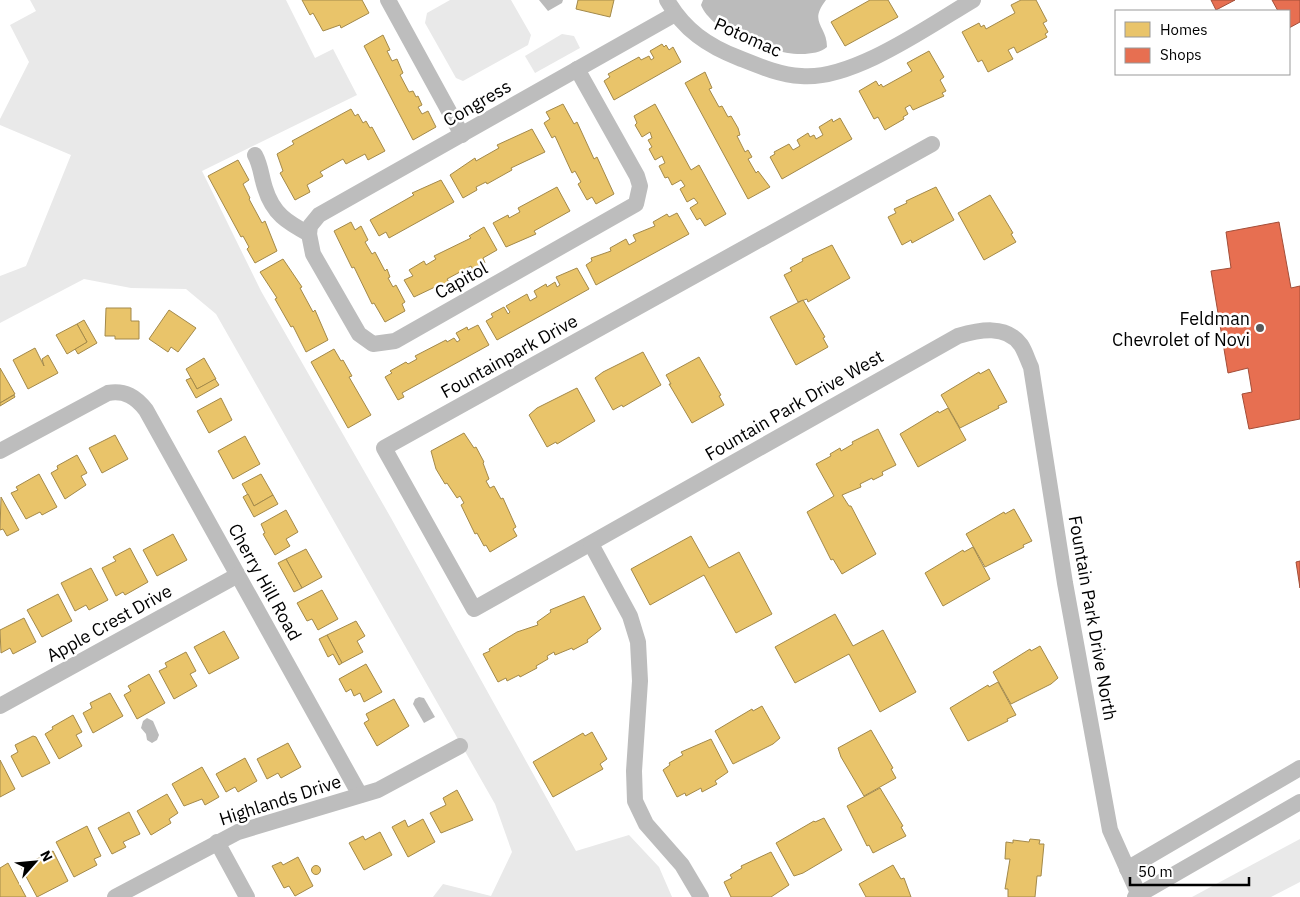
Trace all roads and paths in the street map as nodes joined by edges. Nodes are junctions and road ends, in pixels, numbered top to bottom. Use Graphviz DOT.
graph roads {
  1 [pos="388,0"];
  2 [pos="973,0"];
  3 [pos="671,7"];
  4 [pos="576,70"];
  5 [pos="462,135"];
  6 [pos="932,144"];
  7 [pos="255,155"];
  8 [pos="309,234"];
  9 [pos="1021,344"];
  10 [pos="0,451"];
  11 [pos="591,544"];
  12 [pos="238,574"];
  13 [pos="0,706"];
  14 [pos="460,746"];
  15 [pos="1300,768"];
  16 [pos="360,795"];
  17 [pos="1300,802"];
  18 [pos="217,842"];
  19 [pos="1126,869"];
  20 [pos="1137,896"];
  21 [pos="114,897"];
  22 [pos="247,897"];
  23 [pos="701,897"];
  1 -- 5 [label="street"];
  2 -- 3 [label="street, Potomac"];
  3 -- 4 [label="street, Congress"];
  4 -- 5 [label="street, Congress"];
  4 -- 8 [label="street, Capitol"];
  5 -- 8 [label="street, Congress"];
  6 -- 11 [label="street, Fountainpark Drive"];
  7 -- 8 [label="street"];
  9 -- 11 [label="street, Fountain Park Drive West"];
  9 -- 19 [label="street, Fountain Park Drive North"];
  10 -- 12 [label="street, Cherry Hill Road"];
  11 -- 23 [label="street"];
  12 -- 13 [label="street, Apple Crest Drive"];
  12 -- 16 [label="street, Cherry Hill Road"];
  14 -- 16 [label="street, Highlands Drive"];
  15 -- 19 [label="street"];
  16 -- 18 [label="street, Highlands Drive"];
  17 -- 20 [label="street"];
  18 -- 21 [label="street, Highlands Drive"];
  18 -- 22 [label="street"];
  19 -- 20 [label="street, Fountain Park Drive North"];
}
